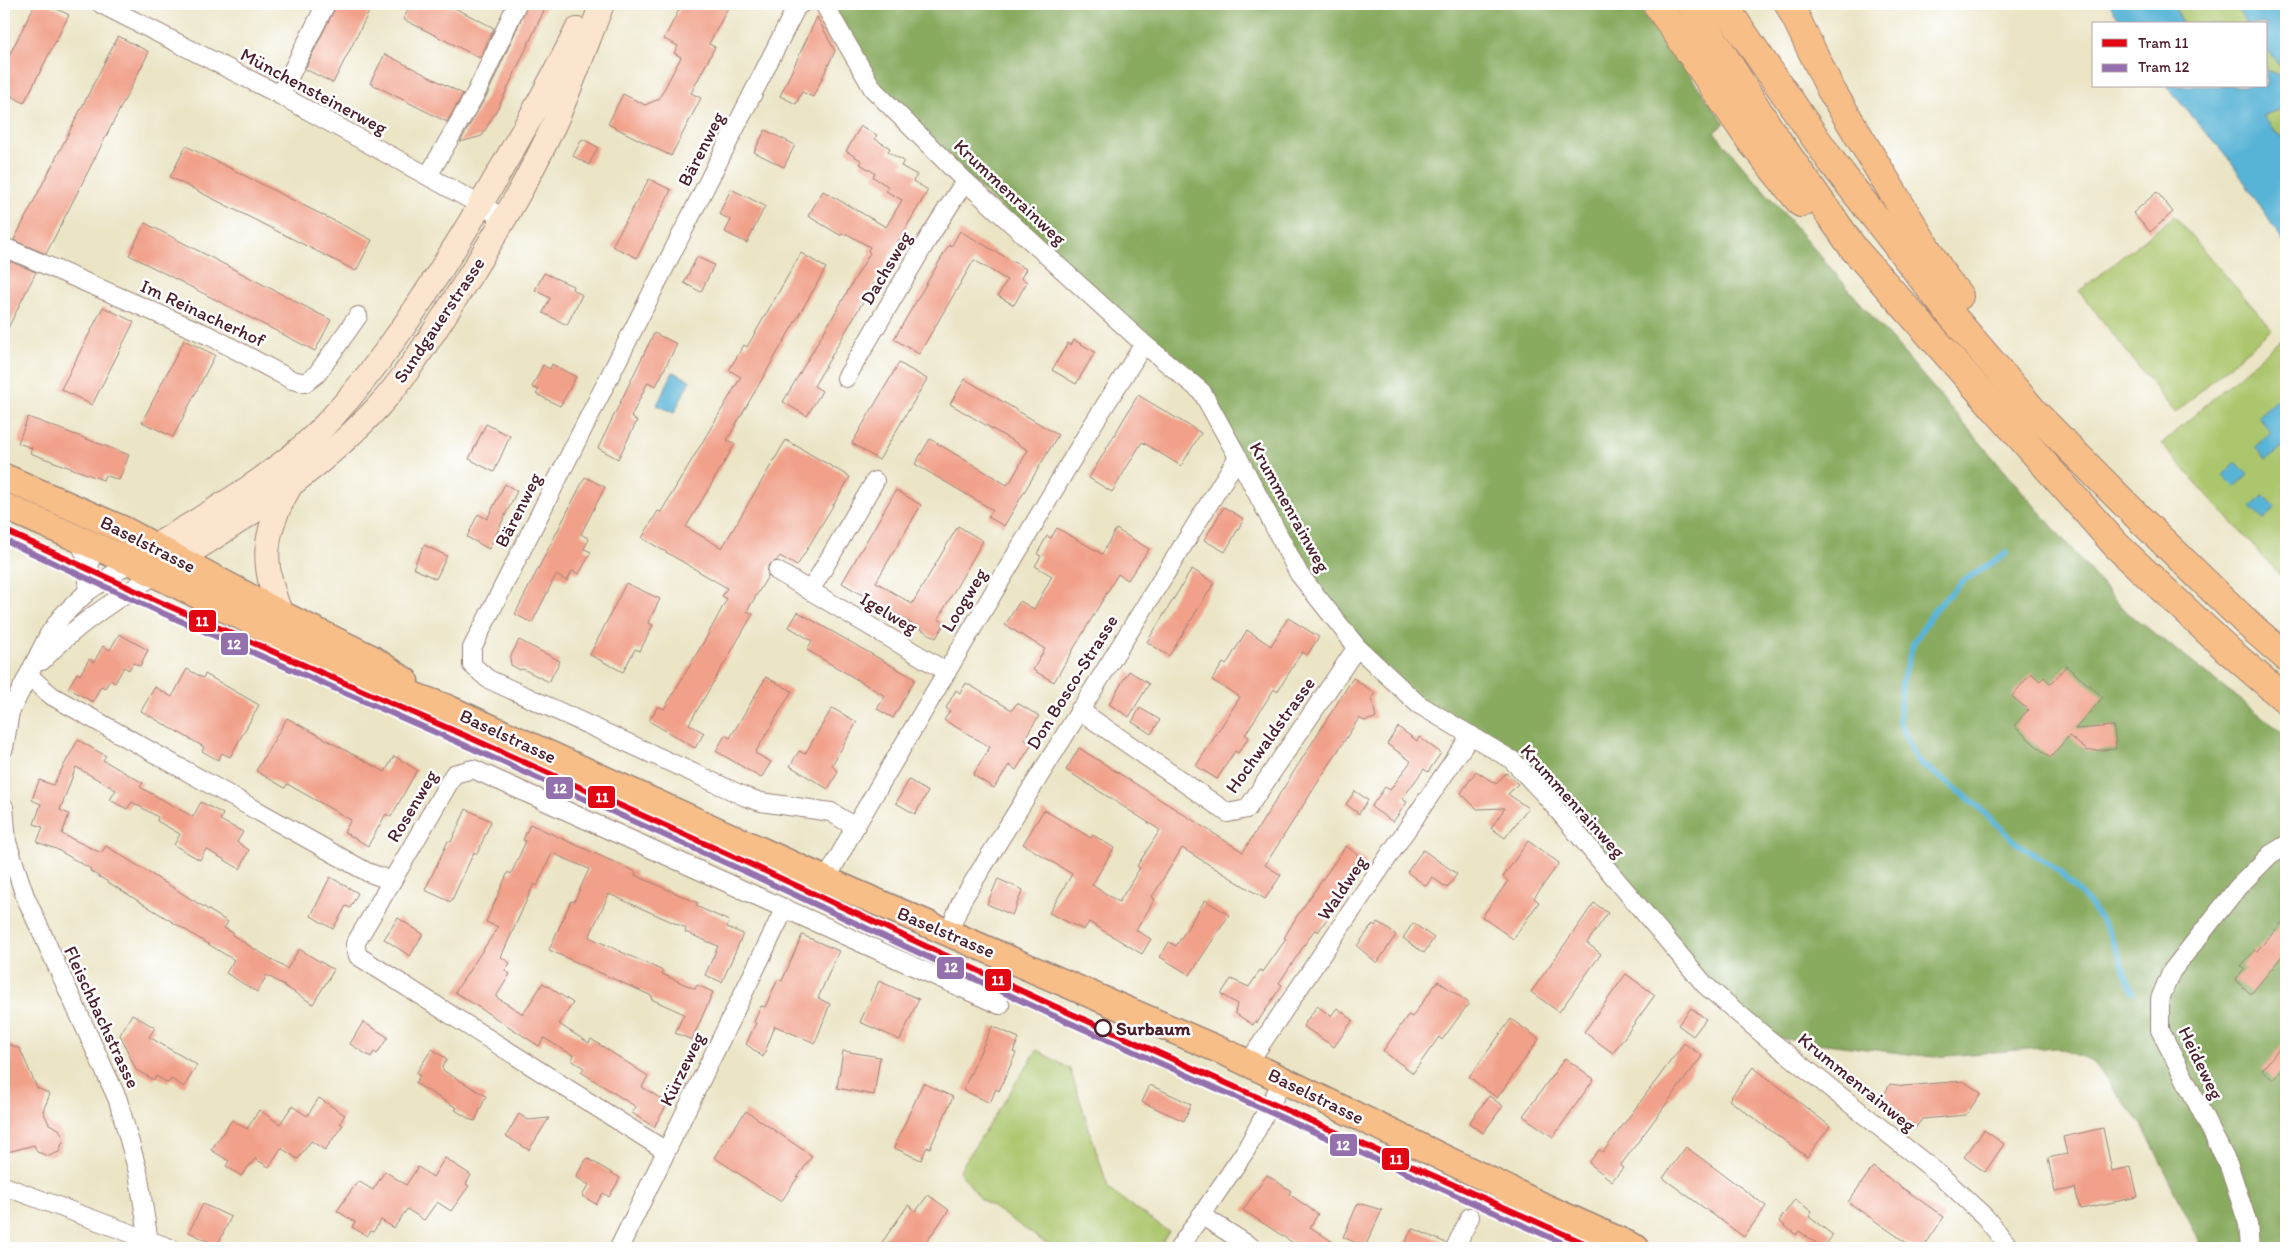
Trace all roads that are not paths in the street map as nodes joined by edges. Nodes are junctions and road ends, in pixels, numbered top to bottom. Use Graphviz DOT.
graph roads {
  1 [pos="102,4"];
  2 [pos="326,4"];
  3 [pos="517,4"];
  4 [pos="591,4"];
  5 [pos="602,4"];
  6 [pos="801,4"];
  7 [pos="824,4"];
  8 [pos="1657,4"];
  9 [pos="1691,4"];
  10 [pos="1723,4"];
  11 [pos="1789,4"];
  12 [pos="280,95"];
  13 [pos="428,176"];
  14 [pos="965,182"];
  15 [pos="480,205"];
  16 [pos="504,218"];
  17 [pos="4,247"];
  18 [pos="358,316"];
  19 [pos="1144,344"];
  20 [pos="846,378"];
  21 [pos="1238,457"];
  22 [pos="4,477"];
  23 [pos="875,481"];
  24 [pos="290,486"];
  25 [pos="4,506"];
  26 [pos="2140,518"];
  27 [pos="77,537"];
  28 [pos="2116,545"];
  29 [pos="155,546"];
  30 [pos="179,559"];
  31 [pos="131,562"];
  32 [pos="777,571"];
  33 [pos="157,574"];
  34 [pos="810,591"];
  35 [pos="87,592"];
  36 [pos="281,614"];
  37 [pos="1357,647"];
  38 [pos="2286,657"];
  39 [pos="947,672"];
  40 [pos="29,676"];
  41 [pos="2286,700"];
  42 [pos="446,707"];
  43 [pos="1079,710"];
  44 [pos="1472,735"];
  45 [pos="4,748"];
  46 [pos="4,807"];
  47 [pos="855,827"];
  48 [pos="2286,845"];
  49 [pos="826,880"];
  50 [pos="392,881"];
  51 [pos="784,910"];
  52 [pos="948,934"];
  53 [pos="1000,1005"];
  54 [pos="1248,1064"];
  55 [pos="1284,1080"];
  56 [pos="666,1152"];
  57 [pos="4,1186"];
  58 [pos="1201,1215"];
  59 [pos="1470,1217"];
  60 [pos="150,1244"];
  61 [pos="170,1248"];
  62 [pos="620,1248"];
  63 [pos="1179,1248"];
  64 [pos="1253,1248"];
  65 [pos="1455,1248"];
  66 [pos="1636,1248"];
  67 [pos="2010,1248"];
  68 [pos="2250,1248"];
  1 -- 12 [label="street, Münchensteinerweg"];
  2 -- 12 [label="street"];
  3 -- 13 [label="street"];
  4 -- 15 [label="main road, Sundgauerstrasse"];
  5 -- 16 [label="main road, Sundgauerstrasse"];
  6 -- 47 [label="street, Bärenweg"];
  7 -- 14 [label="street, Krummenrainweg"];
  8 -- 28 [label="highway"];
  9 -- 28 [label="highway"];
  10 -- 26 [label="highway"];
  11 -- 26 [label="highway"];
  12 -- 13 [label="street, Münchensteinerweg"];
  13 -- 15 [label="street, Münchensteinerweg"];
  14 -- 19 [label="street, Krummenrainweg"];
  14 -- 20 [label="street, Dachsweg"];
  15 -- 16 [label="street, Münchensteinerweg"];
  15 -- 29 [label="main road, Sundgauerstrasse"];
  16 -- 24 [label="main road, Sundgauerstrasse"];
  17 -- 18 [label="street, Im Reinacherhof"];
  19 -- 21 [label="street, Krummenrainweg"];
  19 -- 39 [label="street, Loogweg"];
  21 -- 37 [label="street, Krummenrainweg"];
  21 -- 43 [label="street, Don Bosco-Strasse"];
  22 -- 29 [label="main road, Baselstrasse"];
  23 -- 34 [label="street"];
  24 -- 30 [label="main road, Sundgauerstrasse"];
  24 -- 36 [label="main road"];
  25 -- 27 [label="main road, Baselstrasse"];
  26 -- 38 [label="highway"];
  27 -- 31 [label="main road, Baselstrasse"];
  27 -- 35 [label="street, Baselstrasse"];
  28 -- 41 [label="highway"];
  29 -- 30 [label="main road, Baselstrasse"];
  29 -- 31 [label="main road"];
  30 -- 33 [label="main road"];
  30 -- 36 [label="main road, Baselstrasse"];
  31 -- 33 [label="main road, Baselstrasse"];
  31 -- 35 [label="street"];
  32 -- 34 [label="street, Igelweg"];
  33 -- 40 [label="street"];
  33 -- 42 [label="main road, Baselstrasse"];
  34 -- 39 [label="street, Igelweg"];
  35 -- 40 [label="street"];
  36 -- 42 [label="main road, Baselstrasse"];
  37 -- 43 [label="street, Hochwaldstrasse"];
  37 -- 44 [label="street, Krummenrainweg"];
  39 -- 47 [label="street, Loogweg"];
  40 -- 45 [label="street"];
  40 -- 50 [label="street"];
  42 -- 49 [label="main road, Baselstrasse"];
  43 -- 52 [label="street, Don Bosco-Strasse"];
  44 -- 54 [label="street, Waldweg"];
  44 -- 67 [label="street, Krummenrainweg"];
  46 -- 60 [label="street, Fleischbachstrasse"];
  47 -- 49 [label="street, Loogweg"];
  48 -- 68 [label="street, Heideweg"];
  49 -- 52 [label="main road, Baselstrasse"];
  50 -- 51 [label="street, Rosenweg"];
  50 -- 56 [label="street, Rosenweg"];
  51 -- 53 [label="street, Rosenweg"];
  51 -- 56 [label="street, Kürzeweg"];
  52 -- 54 [label="main road, Baselstrasse"];
  54 -- 55 [label="main road, Baselstrasse"];
  55 -- 58 [label="street"];
  55 -- 66 [label="main road, Baselstrasse"];
  56 -- 62 [label="street, Kürzeweg"];
  57 -- 60 [label="street"];
  58 -- 63 [label="street"];
  58 -- 64 [label="street"];
  59 -- 65 [label="street"];
  60 -- 61 [label="street"];
}
